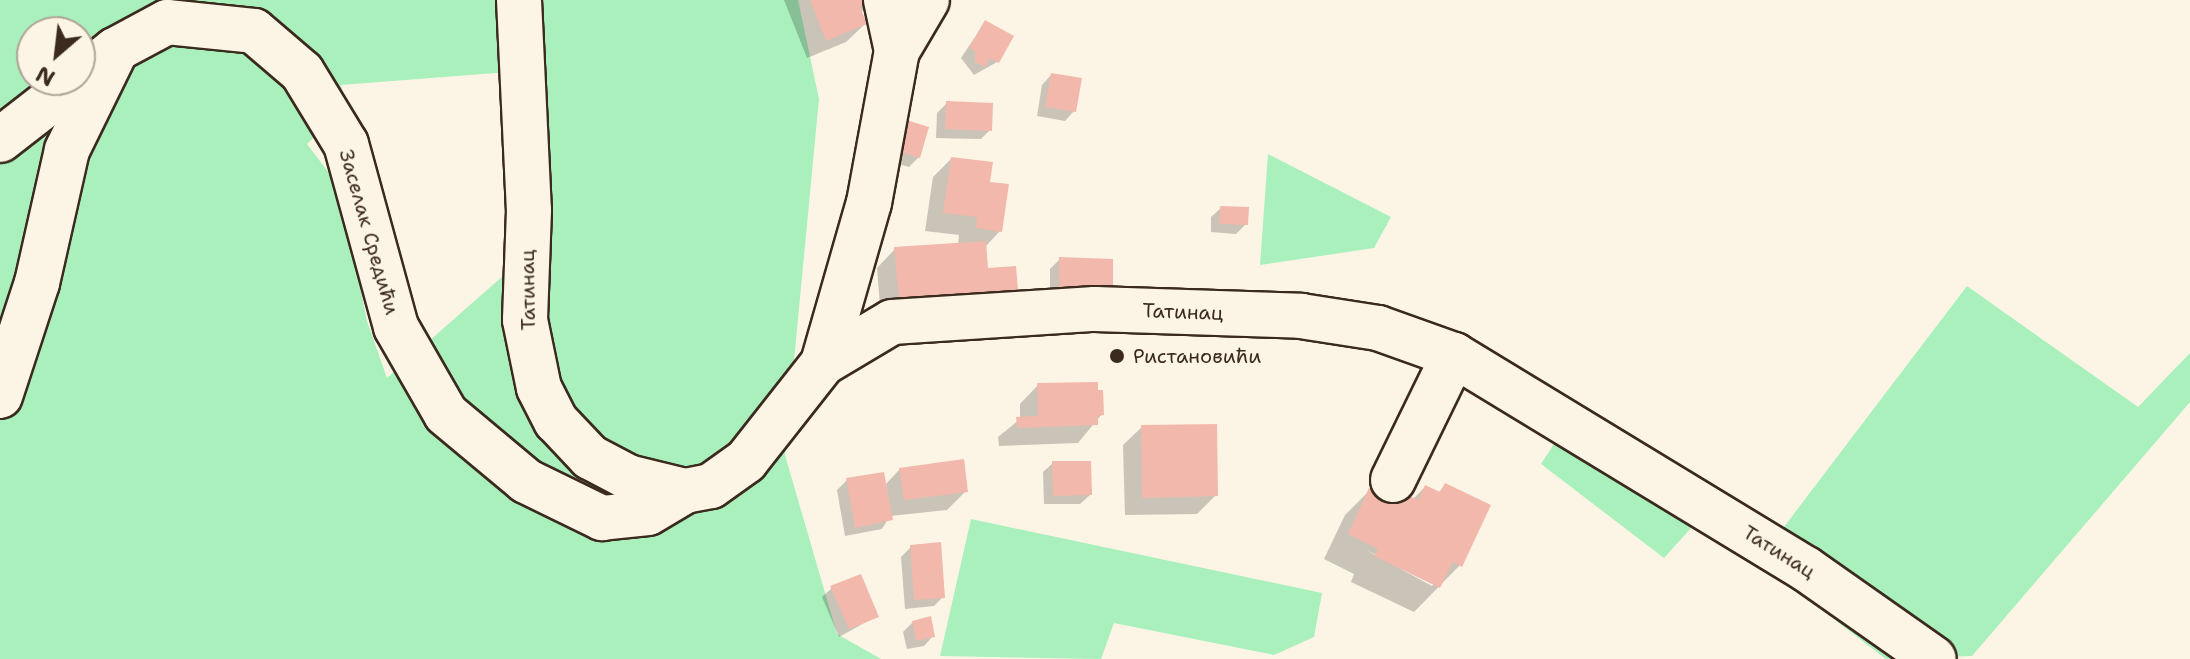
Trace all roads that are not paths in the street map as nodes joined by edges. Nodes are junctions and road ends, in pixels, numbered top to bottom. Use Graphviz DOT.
graph roads {
  1 [pos="519,0"];
  2 [pos="886,0"];
  3 [pos="927,0"];
  4 [pos="115,50"];
  5 [pos="897,51"];
  6 [pos="96,65"];
  7 [pos="57,96"];
  8 [pos="0,140"];
  9 [pos="1454,355"];
  10 [pos="823,363"];
  11 [pos="0,396"];
  12 [pos="1393,480"];
  13 [pos="685,491"];
  14 [pos="1934,659"];
  1 -- 13 [label="street, Татинац"];
  2 -- 5 [label="street, Татинац"];
  3 -- 5 [label="street, Татинац"];
  4 -- 6 [label="street, Заселак Средићи"];
  4 -- 11 [label="street"];
  4 -- 13 [label="street, Заселак Средићи"];
  5 -- 10 [label="street, Татинац"];
  7 -- 8 [label="street, Заселак Средићи"];
  9 -- 10 [label="street, Татинац"];
  9 -- 12 [label="street"];
  9 -- 14 [label="street, Татинац"];
  10 -- 13 [label="street, Татинац"];
}
